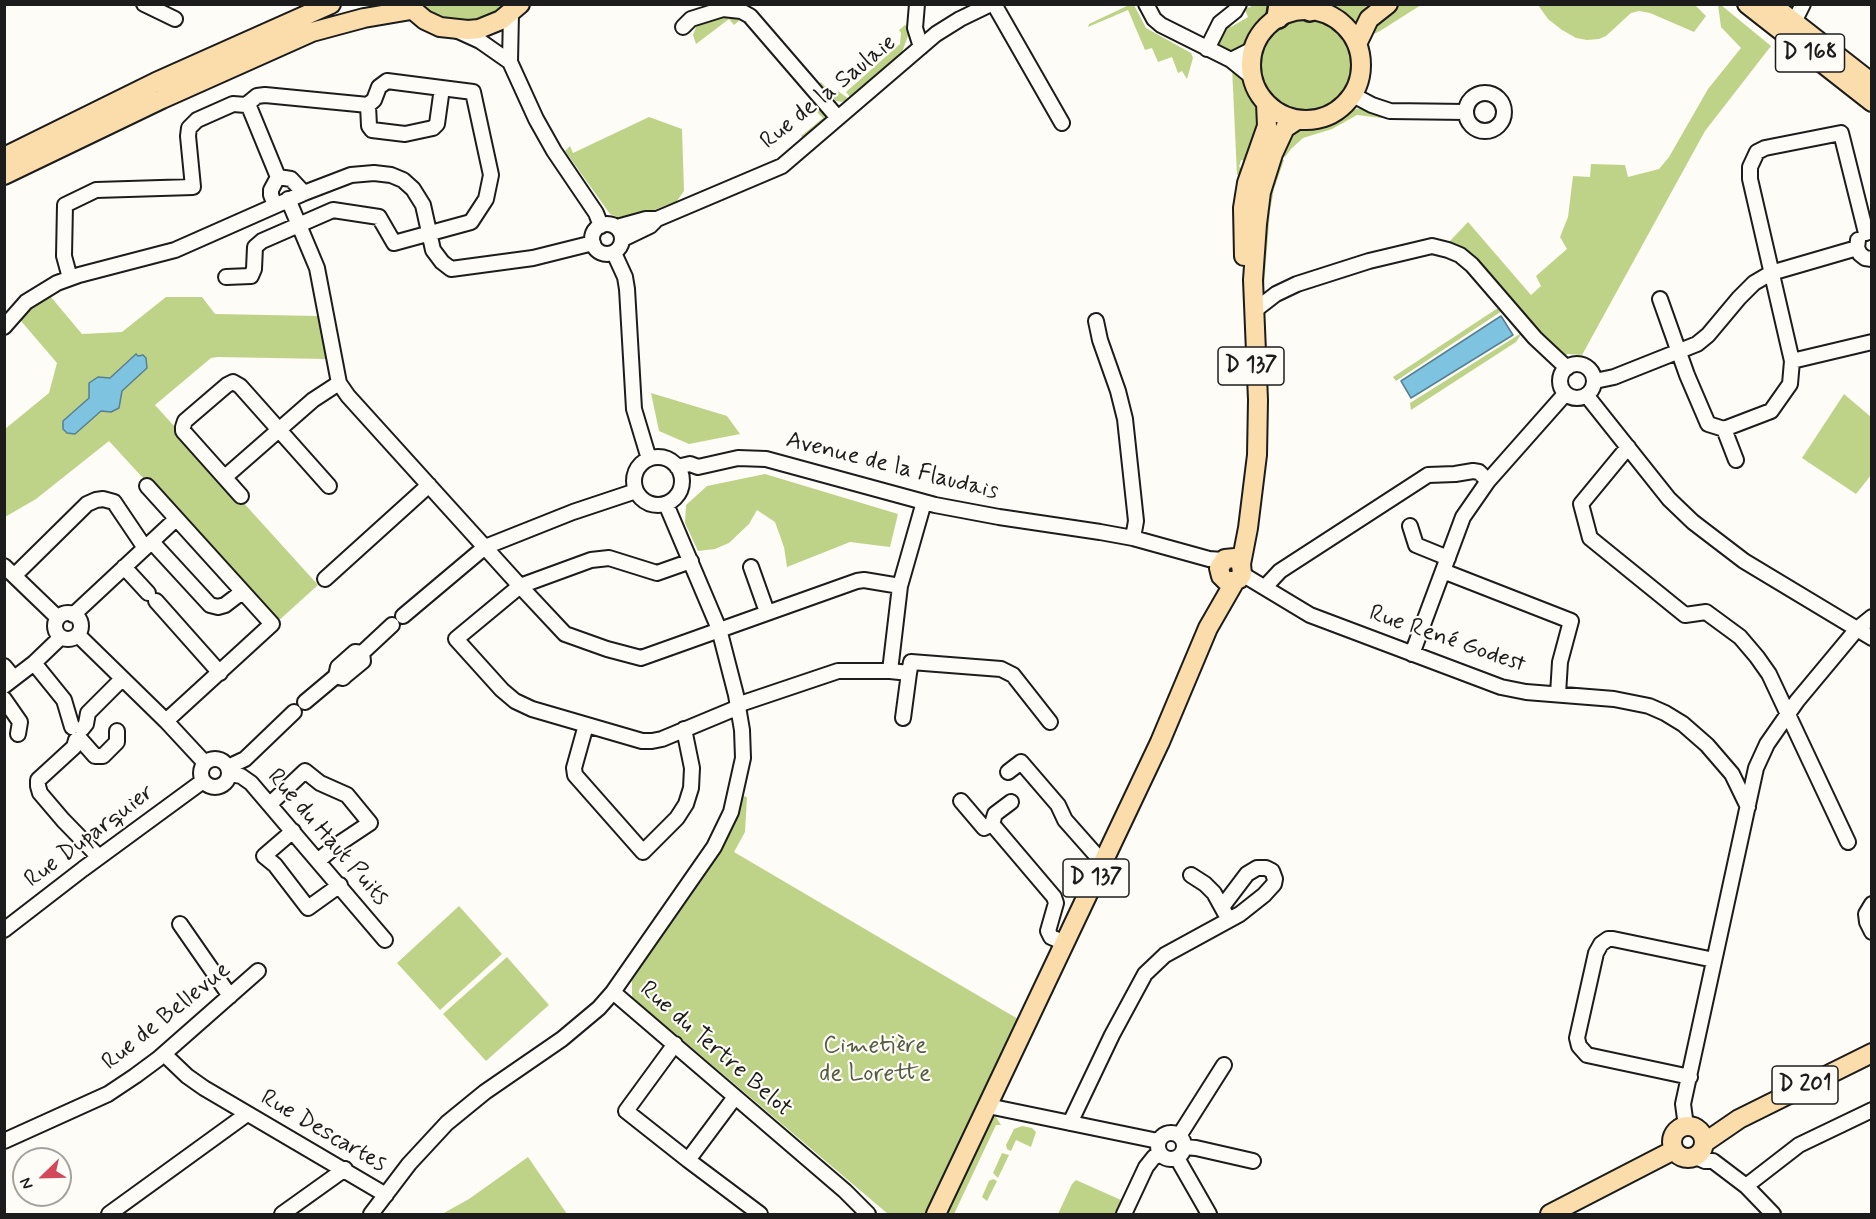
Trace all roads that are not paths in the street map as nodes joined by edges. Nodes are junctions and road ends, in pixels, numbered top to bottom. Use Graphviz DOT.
graph roads {
  1 [pos="144,4"];
  2 [pos="331,4"];
  3 [pos="917,4"];
  4 [pos="992,4"];
  5 [pos="1146,4"];
  6 [pos="1239,4"];
  7 [pos="1388,4"];
  8 [pos="1748,4"];
  9 [pos="1771,4"];
  10 [pos="1803,4"];
  11 [pos="409,7"];
  12 [pos="1308,7"];
  13 [pos="515,9"];
  14 [pos="1279,11"];
  15 [pos="175,19"];
  16 [pos="1794,22"];
  17 [pos="683,27"];
  18 [pos="456,30"];
  19 [pos="1357,44"];
  20 [pos="921,47"];
  21 [pos="1207,49"];
  22 [pos="1253,49"];
  23 [pos="1231,60"];
  24 [pos="510,62"];
  25 [pos="1252,77"];
  26 [pos="1872,83"];
  27 [pos="442,88"];
  28 [pos="1353,95"];
  29 [pos="1872,102"];
  30 [pos="1266,103"];
  31 [pos="248,104"];
  32 [pos="368,105"];
  33 [pos="1466,112"];
  34 [pos="838,118"];
  35 [pos="1297,120"];
  36 [pos="1062,123"];
  37 [pos="4,157"];
  38 [pos="4,175"];
  39 [pos="278,177"];
  40 [pos="303,193"];
  41 [pos="288,200"];
  42 [pos="274,205"];
  43 [pos="299,225"];
  44 [pos="600,226"];
  45 [pos="1869,232"];
  46 [pos="620,233"];
  47 [pos="430,235"];
  48 [pos="592,243"];
  49 [pos="1857,249"];
  50 [pos="614,254"];
  51 [pos="1872,259"];
  52 [pos="1771,273"];
  53 [pos="226,276"];
  54 [pos="70,278"];
  55 [pos="1253,280"];
  56 [pos="1276,294"];
  57 [pos="1660,299"];
  58 [pos="1254,311"];
  59 [pos="1096,321"];
  60 [pos="4,327"];
  61 [pos="1872,342"];
  62 [pos="1680,352"];
  63 [pos="1792,361"];
  64 [pos="1566,368"];
  65 [pos="1595,381"];
  66 [pos="339,383"];
  67 [pos="1565,394"];
  68 [pos="1587,396"];
  69 [pos="1724,429"];
  70 [pos="280,430"];
  71 [pos="1628,447"];
  72 [pos="649,459"];
  73 [pos="1736,460"];
  74 [pos="677,466"];
  75 [pos="698,467"];
  76 [pos="225,477"];
  77 [pos="1488,481"];
  78 [pos="682,483"];
  79 [pos="429,485"];
  80 [pos="147,486"];
  81 [pos="329,486"];
  82 [pos="636,491"];
  83 [pos="241,495"];
  84 [pos="924,502"];
  85 [pos="666,504"];
  86 [pos="176,519"];
  87 [pos="1410,526"];
  88 [pos="1139,540"];
  89 [pos="148,545"];
  90 [pos="485,547"];
  91 [pos="691,561"];
  92 [pos="1445,564"];
  93 [pos="124,567"];
  94 [pos="751,567"];
  95 [pos="1230,570"];
  96 [pos="10,571"];
  97 [pos="325,579"];
  98 [pos="520,586"];
  99 [pos="900,586"];
  100 [pos="1265,587"];
  101 [pos="242,592"];
  102 [pos="767,612"];
  103 [pos="73,615"];
  104 [pos="403,616"];
  105 [pos="1872,616"];
  106 [pos="58,618"];
  107 [pos="392,625"];
  108 [pos="719,629"];
  109 [pos="1857,629"];
  110 [pos="78,635"];
  111 [pos="61,637"];
  112 [pos="1872,638"];
  113 [pos="1412,654"];
  114 [pos="34,663"];
  115 [pos="4,666"];
  116 [pos="890,671"];
  117 [pos="220,673"];
  118 [pos="909,673"];
  119 [pos="122,679"];
  120 [pos="10,682"];
  121 [pos="1558,694"];
  122 [pos="4,699"];
  123 [pos="305,702"];
  124 [pos="738,706"];
  125 [pos="294,712"];
  126 [pos="1788,714"];
  127 [pos="903,718"];
  128 [pos="166,721"];
  129 [pos="1050,722"];
  130 [pos="586,725"];
  131 [pos="684,729"];
  132 [pos="117,731"];
  133 [pos="18,734"];
  134 [pos="78,734"];
  135 [pos="205,763"];
  136 [pos="229,771"];
  137 [pos="1008,772"];
  138 [pos="1735,779"];
  139 [pos="203,781"];
  140 [pos="1753,783"];
  141 [pos="961,801"];
  142 [pos="1011,801"];
  143 [pos="270,804"];
  144 [pos="1748,807"];
  145 [pos="992,824"];
  146 [pos="293,831"];
  147 [pos="1848,842"];
  148 [pos="99,857"];
  149 [pos="1104,859"];
  150 [pos="319,860"];
  151 [pos="1191,875"];
  152 [pos="340,885"];
  153 [pos="1872,904"];
  154 [pos="1222,907"];
  155 [pos="1229,920"];
  156 [pos="180,924"];
  157 [pos="4,930"];
  158 [pos="1872,932"];
  159 [pos="385,940"];
  160 [pos="1065,943"];
  161 [pos="1714,960"];
  162 [pos="258,971"];
  163 [pos="613,992"];
  164 [pos="230,996"];
  165 [pos="675,1044"];
  166 [pos="1872,1053"];
  167 [pos="164,1054"];
  168 [pos="1224,1065"];
  169 [pos="1690,1077"];
  170 [pos="735,1097"];
  171 [pos="988,1106"];
  172 [pos="1872,1110"];
  173 [pos="247,1114"];
  174 [pos="1070,1124"];
  175 [pos="4,1141"];
  176 [pos="1700,1144"];
  177 [pos="1180,1147"];
  178 [pos="1159,1148"];
  179 [pos="1674,1150"];
  180 [pos="688,1160"];
  181 [pos="1253,1161"];
  182 [pos="345,1169"];
  183 [pos="1746,1186"];
  184 [pos="386,1195"];
  185 [pos="109,1215"];
  186 [pos="282,1215"];
  187 [pos="371,1215"];
  188 [pos="760,1215"];
  189 [pos="868,1215"];
  190 [pos="936,1215"];
  191 [pos="1124,1215"];
  192 [pos="1209,1215"];
  193 [pos="1550,1215"];
  194 [pos="1773,1215"];
  1 -- 15 [label="street"];
  2 -- 37 [label="main road"];
  3 -- 20 [label="street"];
  4 -- 20 [label="street, Rue de la Saulaie"];
  4 -- 36 [label="street"];
  5 -- 21 [label="street"];
  6 -- 21 [label="street"];
  7 -- 19 [label="main road"];
  8 -- 29 [label="main road, D 168"];
  9 -- 16 [label="main road, D 168"];
  10 -- 16 [label="street"];
  11 -- 18 [label="main road"];
  11 -- 38 [label="main road"];
  12 -- 14 [label="main road"];
  12 -- 19 [label="main road"];
  13 -- 18 [label="main road"];
  13 -- 24 [label="street"];
  14 -- 22 [label="main road"];
  16 -- 26 [label="main road, D 168"];
  17 -- 34 [label="street"];
  18 -- 24 [label="street"];
  19 -- 28 [label="main road"];
  20 -- 34 [label="street, Rue de la Saulaie"];
  21 -- 23 [label="street"];
  22 -- 23 [label="street"];
  22 -- 25 [label="main road"];
  23 -- 25 [label="street"];
  24 -- 44 [label="street"];
  25 -- 30 [label="main road"];
  27 -- 32 [label="street"];
  27 -- 32 [label="street"];
  27 -- 47 [label="street"];
  28 -- 33 [label="street"];
  28 -- 35 [label="main road"];
  30 -- 35 [label="main road"];
  30 -- 95 [label="main road, D 137"];
  31 -- 32 [label="street"];
  31 -- 39 [label="street"];
  31 -- 54 [label="street"];
  34 -- 46 [label="street, Rue de la Saulaie"];
  35 -- 55 [label="main road, D 137"];
  39 -- 40 [label="street"];
  39 -- 42 [label="street"];
  40 -- 41 [label="street"];
  40 -- 47 [label="street"];
  41 -- 42 [label="street"];
  41 -- 43 [label="street"];
  42 -- 54 [label="street"];
  43 -- 47 [label="street"];
  43 -- 53 [label="street"];
  43 -- 66 [label="street"];
  44 -- 46 [label="street"];
  44 -- 48 [label="street"];
  45 -- 49 [label="street"];
  45 -- 52 [label="street"];
  46 -- 50 [label="street"];
  47 -- 48 [label="street"];
  48 -- 50 [label="street"];
  49 -- 51 [label="street"];
  49 -- 52 [label="street"];
  50 -- 72 [label="street"];
  52 -- 62 [label="street"];
  52 -- 63 [label="street"];
  54 -- 60 [label="street"];
  55 -- 56 [label="street"];
  55 -- 58 [label="main road, D 137"];
  56 -- 58 [label="street"];
  56 -- 64 [label="street"];
  57 -- 62 [label="street"];
  58 -- 95 [label="main road, D 137"];
  59 -- 88 [label="street"];
  61 -- 63 [label="street"];
  62 -- 65 [label="street"];
  62 -- 69 [label="street"];
  63 -- 69 [label="street"];
  64 -- 65 [label="street"];
  64 -- 67 [label="street"];
  65 -- 68 [label="street"];
  66 -- 70 [label="street"];
  66 -- 79 [label="street"];
  67 -- 68 [label="street"];
  67 -- 77 [label="street"];
  68 -- 71 [label="street"];
  69 -- 73 [label="street"];
  70 -- 76 [label="street"];
  70 -- 76 [label="street"];
  70 -- 81 [label="street"];
  71 -- 109 [label="street"];
  71 -- 126 [label="street"];
  72 -- 74 [label="street"];
  72 -- 82 [label="street"];
  74 -- 75 [label="street, Avenue de la Flaudais"];
  74 -- 78 [label="street"];
  75 -- 78 [label="street"];
  75 -- 84 [label="street, Avenue de la Flaudais"];
  76 -- 83 [label="street"];
  77 -- 92 [label="street"];
  77 -- 100 [label="street"];
  78 -- 85 [label="street"];
  79 -- 90 [label="street"];
  79 -- 97 [label="street"];
  80 -- 86 [label="street"];
  82 -- 85 [label="street"];
  82 -- 90 [label="street"];
  84 -- 88 [label="street, Avenue de la Flaudais"];
  84 -- 99 [label="street"];
  85 -- 91 [label="street, Rue du Tertre Belot"];
  86 -- 89 [label="street"];
  86 -- 101 [label="street"];
  87 -- 92 [label="street"];
  88 -- 95 [label="street, Avenue de la Flaudais"];
  89 -- 93 [label="street"];
  89 -- 96 [label="street"];
  89 -- 101 [label="street"];
  90 -- 98 [label="street"];
  90 -- 104 [label="street"];
  91 -- 98 [label="street"];
  91 -- 108 [label="street, Rue du Tertre Belot"];
  92 -- 113 [label="street"];
  92 -- 121 [label="street"];
  93 -- 103 [label="street"];
  93 -- 117 [label="street"];
  94 -- 102 [label="street"];
  95 -- 100 [label="street, Rue René Godest"];
  95 -- 149 [label="main road, D 137"];
  96 -- 106 [label="street"];
  98 -- 108 [label="street"];
  98 -- 130 [label="street"];
  99 -- 102 [label="street"];
  99 -- 116 [label="street"];
  100 -- 113 [label="street, Rue René Godest"];
  101 -- 117 [label="street"];
  102 -- 108 [label="street"];
  103 -- 106 [label="street"];
  103 -- 110 [label="street"];
  105 -- 109 [label="street"];
  106 -- 111 [label="street"];
  107 -- 123 [label="street"];
  108 -- 124 [label="street, Rue du Tertre Belot"];
  109 -- 112 [label="street"];
  109 -- 126 [label="street"];
  110 -- 111 [label="street"];
  110 -- 119 [label="street"];
  111 -- 114 [label="street"];
  113 -- 121 [label="street, Rue René Godest"];
  114 -- 120 [label="street"];
  114 -- 134 [label="street"];
  115 -- 120 [label="street"];
  116 -- 118 [label="street"];
  116 -- 124 [label="street"];
  117 -- 128 [label="street"];
  118 -- 127 [label="street"];
  118 -- 129 [label="street"];
  119 -- 128 [label="street"];
  119 -- 134 [label="street"];
  121 -- 138 [label="street, Rue René Godest"];
  122 -- 133 [label="street"];
  124 -- 131 [label="street"];
  124 -- 163 [label="street, Rue du Tertre Belot"];
  125 -- 136 [label="street"];
  126 -- 140 [label="street"];
  126 -- 147 [label="street"];
  128 -- 135 [label="street"];
  130 -- 131 [label="street"];
  130 -- 131 [label="street"];
  132 -- 134 [label="street"];
  134 -- 148 [label="street"];
  135 -- 136 [label="street"];
  135 -- 139 [label="street"];
  136 -- 139 [label="street"];
  136 -- 143 [label="street, Rue du Haut Puits"];
  137 -- 149 [label="street"];
  138 -- 140 [label="street"];
  138 -- 144 [label="street, Rue René Godest"];
  139 -- 148 [label="street, Rue Duparquier"];
  140 -- 144 [label="street"];
  141 -- 145 [label="street"];
  142 -- 145 [label="street"];
  143 -- 146 [label="street, Rue du Haut Puits"];
  143 -- 150 [label="street"];
  144 -- 161 [label="street"];
  145 -- 160 [label="street"];
  146 -- 150 [label="street, Rue du Haut Puits"];
  146 -- 152 [label="street"];
  148 -- 157 [label="street, Rue Duparquier"];
  149 -- 160 [label="main road, D 137"];
  150 -- 152 [label="street, Rue du Haut Puits"];
  151 -- 154 [label="street"];
  152 -- 159 [label="street, Rue du Haut Puits"];
  153 -- 158 [label="street"];
  154 -- 155 [label="street"];
  154 -- 155 [label="street"];
  155 -- 174 [label="street"];
  156 -- 164 [label="street"];
  160 -- 171 [label="main road, D 137"];
  161 -- 169 [label="street"];
  161 -- 169 [label="street"];
  162 -- 164 [label="street, Rue de Bellevue"];
  163 -- 165 [label="street, Rue du Tertre Belot"];
  163 -- 184 [label="street, Rue Descartes"];
  164 -- 167 [label="street, Rue de Bellevue"];
  165 -- 170 [label="street, Rue du Tertre Belot"];
  165 -- 180 [label="street"];
  166 -- 176 [label="main road, D 201"];
  167 -- 173 [label="street, Rue Descartes"];
  167 -- 175 [label="street, Rue de Bellevue"];
  168 -- 177 [label="street"];
  169 -- 176 [label="street"];
  170 -- 180 [label="street"];
  170 -- 189 [label="street, Rue du Tertre Belot"];
  171 -- 174 [label="street"];
  171 -- 190 [label="main road, D 137"];
  172 -- 183 [label="street"];
  173 -- 182 [label="street, Rue Descartes"];
  173 -- 185 [label="street"];
  174 -- 178 [label="street"];
  176 -- 179 [label="main road"];
  176 -- 179 [label="main road"];
  176 -- 183 [label="street"];
  177 -- 178 [label="street"];
  177 -- 178 [label="street"];
  177 -- 181 [label="street"];
  177 -- 192 [label="street"];
  178 -- 191 [label="street"];
  179 -- 193 [label="main road"];
  180 -- 188 [label="street"];
  182 -- 184 [label="street, Rue Descartes"];
  182 -- 186 [label="street"];
  183 -- 194 [label="street"];
  184 -- 187 [label="street"];
}
